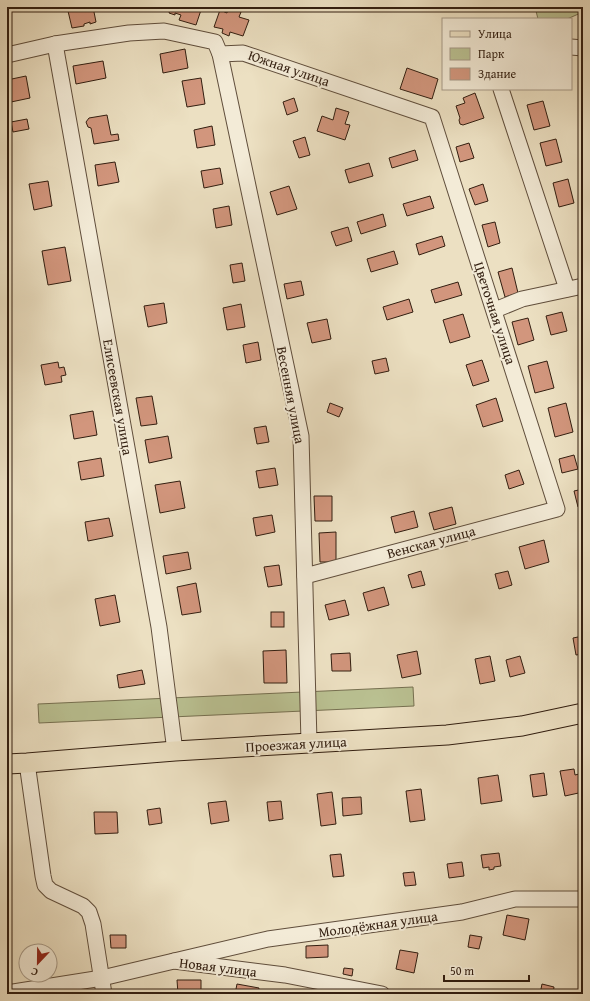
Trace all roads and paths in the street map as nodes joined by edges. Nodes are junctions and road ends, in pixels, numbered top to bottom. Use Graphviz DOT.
graph roads {
  1 [pos="55,44"];
  2 [pos="572,47"];
  3 [pos="583,48"];
  4 [pos="220,54"];
  5 [pos="7,55"];
  6 [pos="501,90"];
  7 [pos="432,117"];
  8 [pos="583,286"];
  9 [pos="567,289"];
  10 [pos="494,310"];
  11 [pos="557,509"];
  12 [pos="305,576"];
  13 [pos="583,713"];
  14 [pos="309,742"];
  15 [pos="175,751"];
  16 [pos="27,763"];
  17 [pos="7,764"];
  18 [pos="583,899"];
  19 [pos="174,960"];
  20 [pos="102,978"];
  21 [pos="7,993"];
  22 [pos="104,994"];
  23 [pos="382,994"];
  1 -- 4 [label="street"];
  1 -- 5 [label="street"];
  1 -- 15 [label="street, Елисеевская улица"];
  2 -- 3 [label="street"];
  4 -- 7 [label="street, Южная улица"];
  4 -- 12 [label="street, Весенняя улица"];
  6 -- 9 [label="street"];
  7 -- 10 [label="street, Цветочная улица"];
  8 -- 9 [label="street"];
  9 -- 10 [label="street"];
  10 -- 11 [label="street, Цветочная улица"];
  11 -- 12 [label="street, Венская улица"];
  12 -- 14 [label="street, Весенняя улица"];
  13 -- 14 [label="main road, Проезжая улица"];
  14 -- 15 [label="main road, Проезжая улица"];
  15 -- 16 [label="main road, Проезжая улица"];
  16 -- 17 [label="main road, Проезжая улица"];
  16 -- 20 [label="street"];
  18 -- 19 [label="street, Молодёжная улица"];
  19 -- 20 [label="street, Новая улица"];
  19 -- 23 [label="street, Новая улица"];
  20 -- 21 [label="street, Новая улица"];
  20 -- 22 [label="street"];
}
